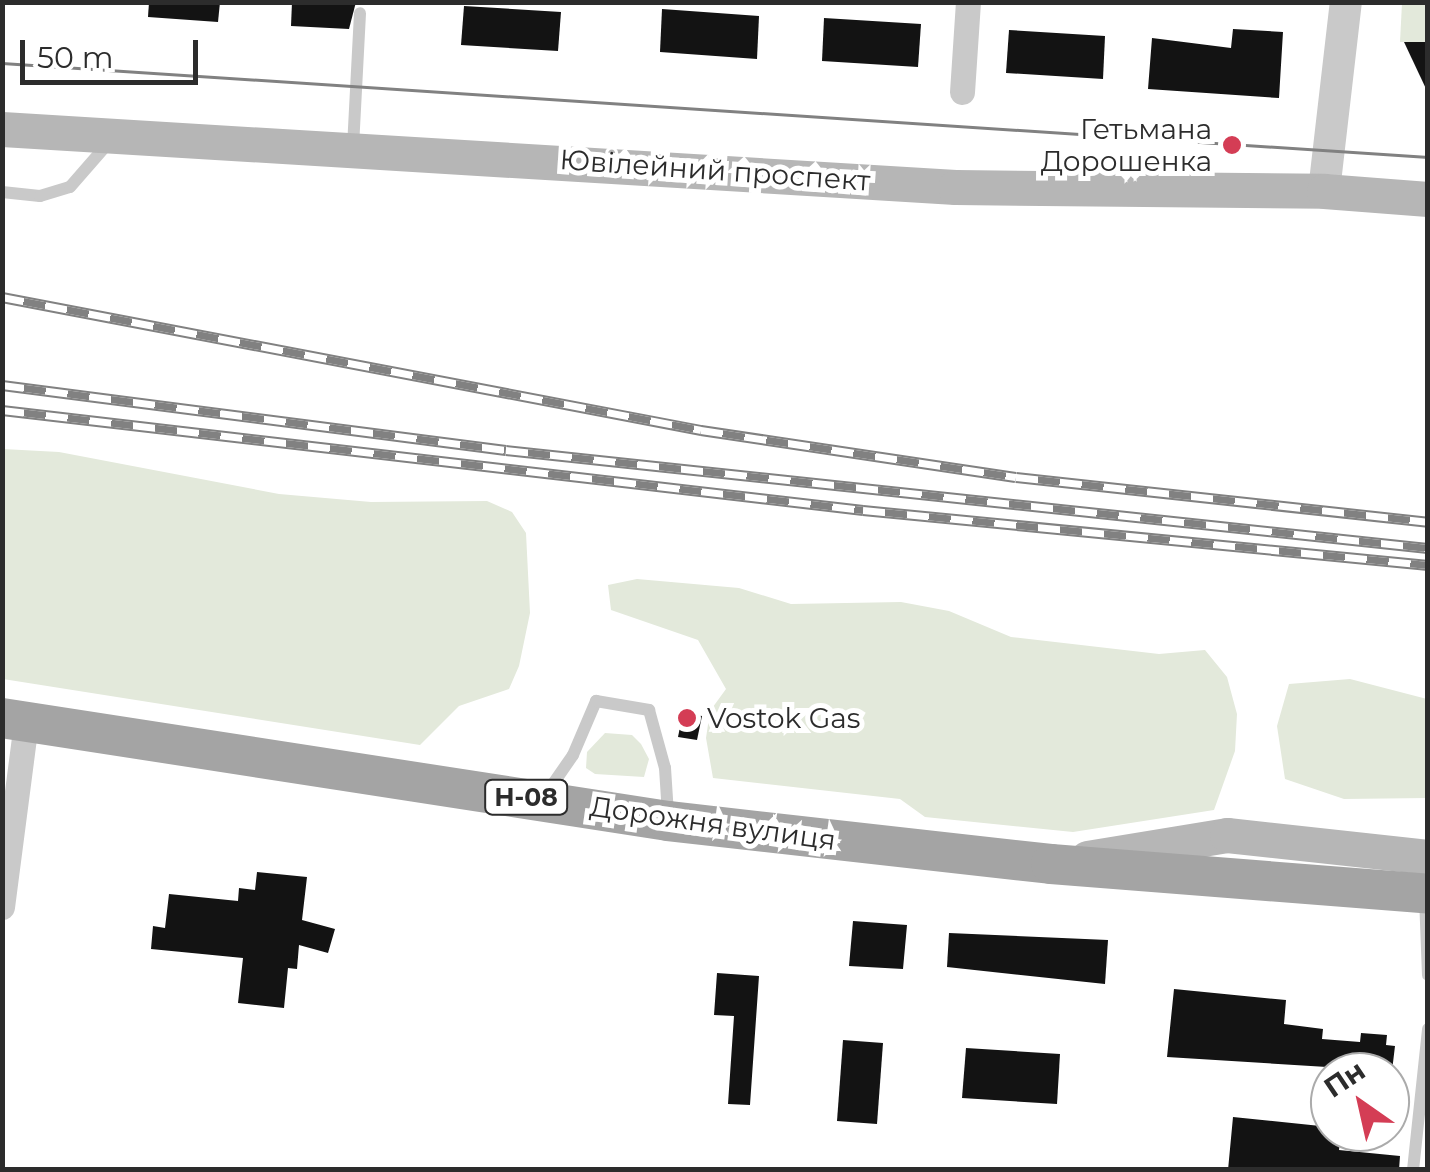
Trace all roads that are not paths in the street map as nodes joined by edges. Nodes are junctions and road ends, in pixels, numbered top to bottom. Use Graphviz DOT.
graph roads {
  1 [pos="968,2"];
  2 [pos="1346,2"];
  3 [pos="360,13"];
  4 [pos="962,92"];
  5 [pos="2,129"];
  6 [pos="114,136"];
  7 [pos="353,150"];
  8 [pos="1324,191"];
  9 [pos="2,192"];
  10 [pos="1428,200"];
  11 [pos="14,720"];
  12 [pos="542,799"];
  13 [pos="668,821"];
  14 [pos="1427,882"];
  15 [pos="2,907"];
  16 [pos="1428,975"];
  17 [pos="1428,1028"];
  18 [pos="1413,1170"];
  1 -- 4 [label="street"];
  2 -- 8 [label="street"];
  3 -- 7 [label="lane"];
  5 -- 6 [label="main road, Ювілейний проспект"];
  6 -- 7 [label="main road, Ювілейний проспект"];
  6 -- 9 [label="lane"];
  7 -- 8 [label="main road, Ювілейний проспект"];
  8 -- 10 [label="main road, Ювілейний проспект"];
  11 -- 12 [label="main road, Дорожня вулиця / Н-08"];
  11 -- 15 [label="street"];
  12 -- 13 [label="main road, Дорожня вулиця / Н-08"];
  12 -- 13 [label="lane"];
  13 -- 14 [label="main road, Дорожня вулиця / Н-08"];
  14 -- 16 [label="lane"];
  17 -- 18 [label="lane"];
}
